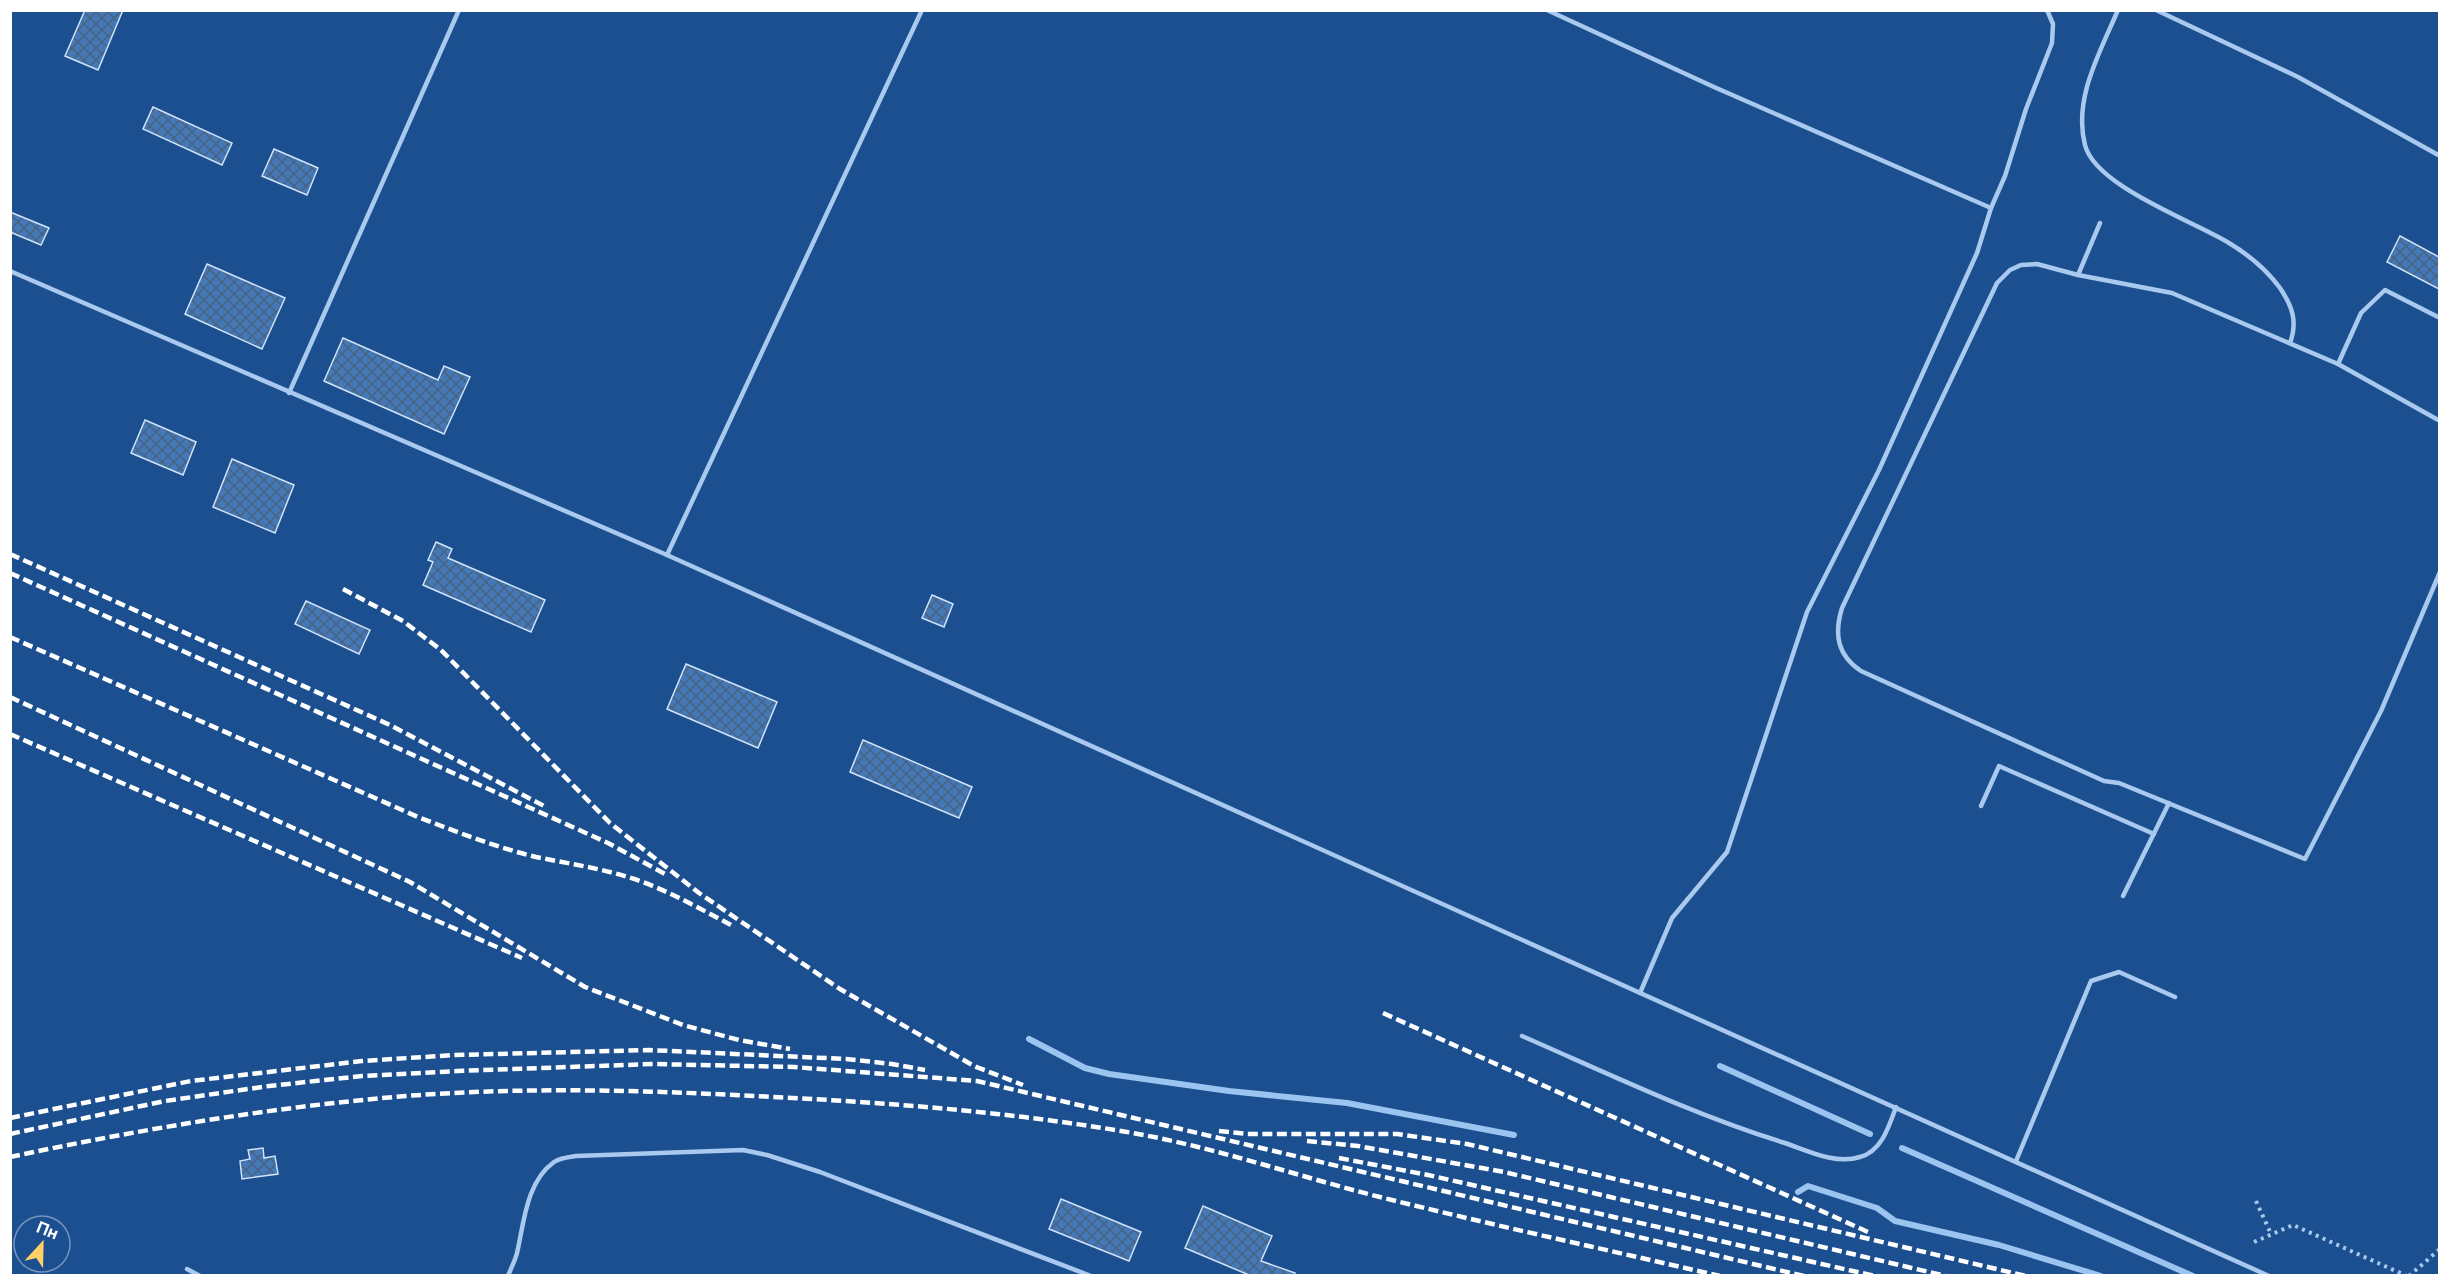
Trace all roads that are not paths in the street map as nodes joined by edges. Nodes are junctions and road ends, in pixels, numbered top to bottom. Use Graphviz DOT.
graph roads {
  1 [pos="459,10"];
  2 [pos="922,10"];
  3 [pos="1547,10"];
  4 [pos="2047,10"];
  5 [pos="2118,10"];
  6 [pos="2156,10"];
  7 [pos="2439,156"];
  8 [pos="1991,208"];
  9 [pos="2100,224"];
  10 [pos="10,271"];
  11 [pos="2078,275"];
  12 [pos="2439,318"];
  13 [pos="2290,343"];
  14 [pos="2338,364"];
  15 [pos="289,393"];
  16 [pos="2439,421"];
  17 [pos="667,555"];
  18 [pos="2439,572"];
  19 [pos="2169,803"];
  20 [pos="1981,806"];
  21 [pos="2154,834"];
  22 [pos="2123,896"];
  23 [pos="1640,993"];
  24 [pos="2175,997"];
  25 [pos="1522,1036"];
  26 [pos="1896,1107"];
  27 [pos="2016,1161"];
  28 [pos="187,1269"];
  29 [pos="200,1275"];
  30 [pos="508,1275"];
  31 [pos="1090,1275"];
  32 [pos="2269,1275"];
  1 -- 15 [label="lane"];
  2 -- 17 [label="lane"];
  3 -- 8 [label="lane"];
  4 -- 8 [label="lane"];
  5 -- 13 [label="lane"];
  6 -- 7 [label="lane"];
  8 -- 23 [label="lane"];
  9 -- 11 [label="lane"];
  10 -- 15 [label="lane"];
  11 -- 13 [label="lane"];
  11 -- 19 [label="lane"];
  12 -- 14 [label="lane"];
  13 -- 14 [label="lane"];
  14 -- 16 [label="lane"];
  15 -- 17 [label="lane"];
  17 -- 23 [label="lane"];
  18 -- 19 [label="lane"];
  19 -- 21 [label="lane"];
  20 -- 21 [label="lane"];
  21 -- 22 [label="lane"];
  23 -- 26 [label="lane"];
  24 -- 27 [label="lane"];
  25 -- 26 [label="lane"];
  26 -- 27 [label="lane"];
  27 -- 32 [label="lane"];
  28 -- 29 [label="lane"];
  30 -- 31 [label="lane"];
}
